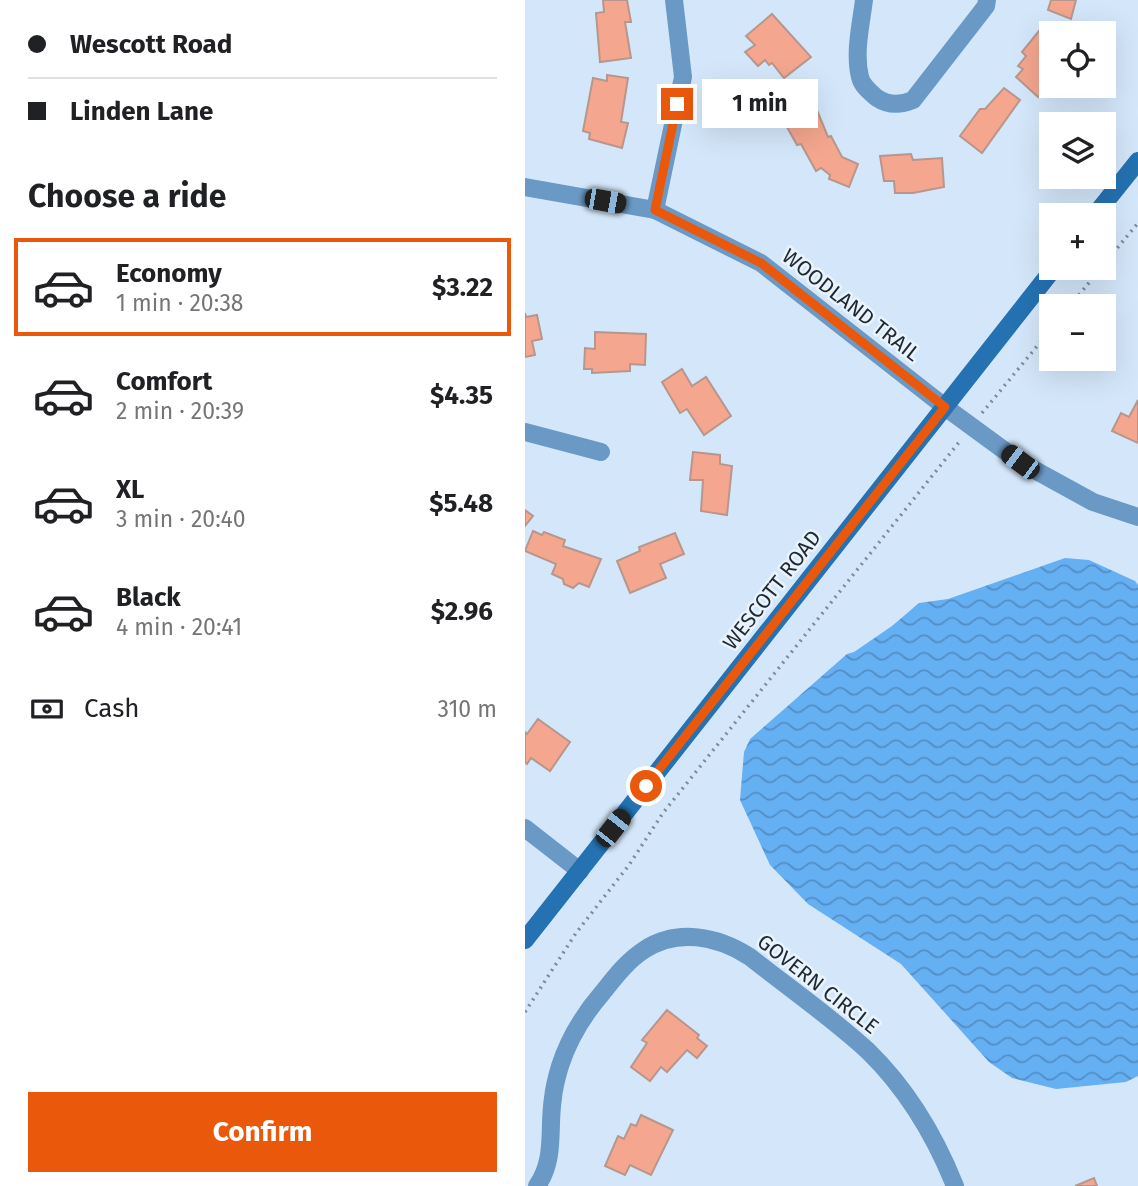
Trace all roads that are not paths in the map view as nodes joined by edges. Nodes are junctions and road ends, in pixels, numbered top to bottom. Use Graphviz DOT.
graph roads {
  1 [pos="674,0"];
  2 [pos="864,0"];
  3 [pos="987,0"];
  4 [pos="1138,161"];
  5 [pos="525,187"];
  6 [pos="1105,203"];
  7 [pos="655,210"];
  8 [pos="1045,280"];
  9 [pos="945,407"];
  10 [pos="525,432"];
  11 [pos="601,452"];
  12 [pos="1138,517"];
  13 [pos="525,828"];
  14 [pos="580,871"];
  15 [pos="525,940"];
  16 [pos="537,1186"];
  17 [pos="955,1186"];
  1 -- 7 [label="street"];
  2 -- 3 [label="street"];
  4 -- 6 [label="street"];
  5 -- 7 [label="street, WOODLAND TRAIL"];
  7 -- 9 [label="street, WOODLAND TRAIL"];
  8 -- 9 [label="street, WESCOTT ROAD"];
  9 -- 12 [label="street, WOODLAND TRAIL"];
  9 -- 14 [label="street, WESCOTT ROAD"];
  10 -- 11 [label="street"];
  13 -- 14 [label="street"];
  14 -- 15 [label="street, WESCOTT ROAD"];
  16 -- 17 [label="street, GOVERN CIRCLE"];
}
